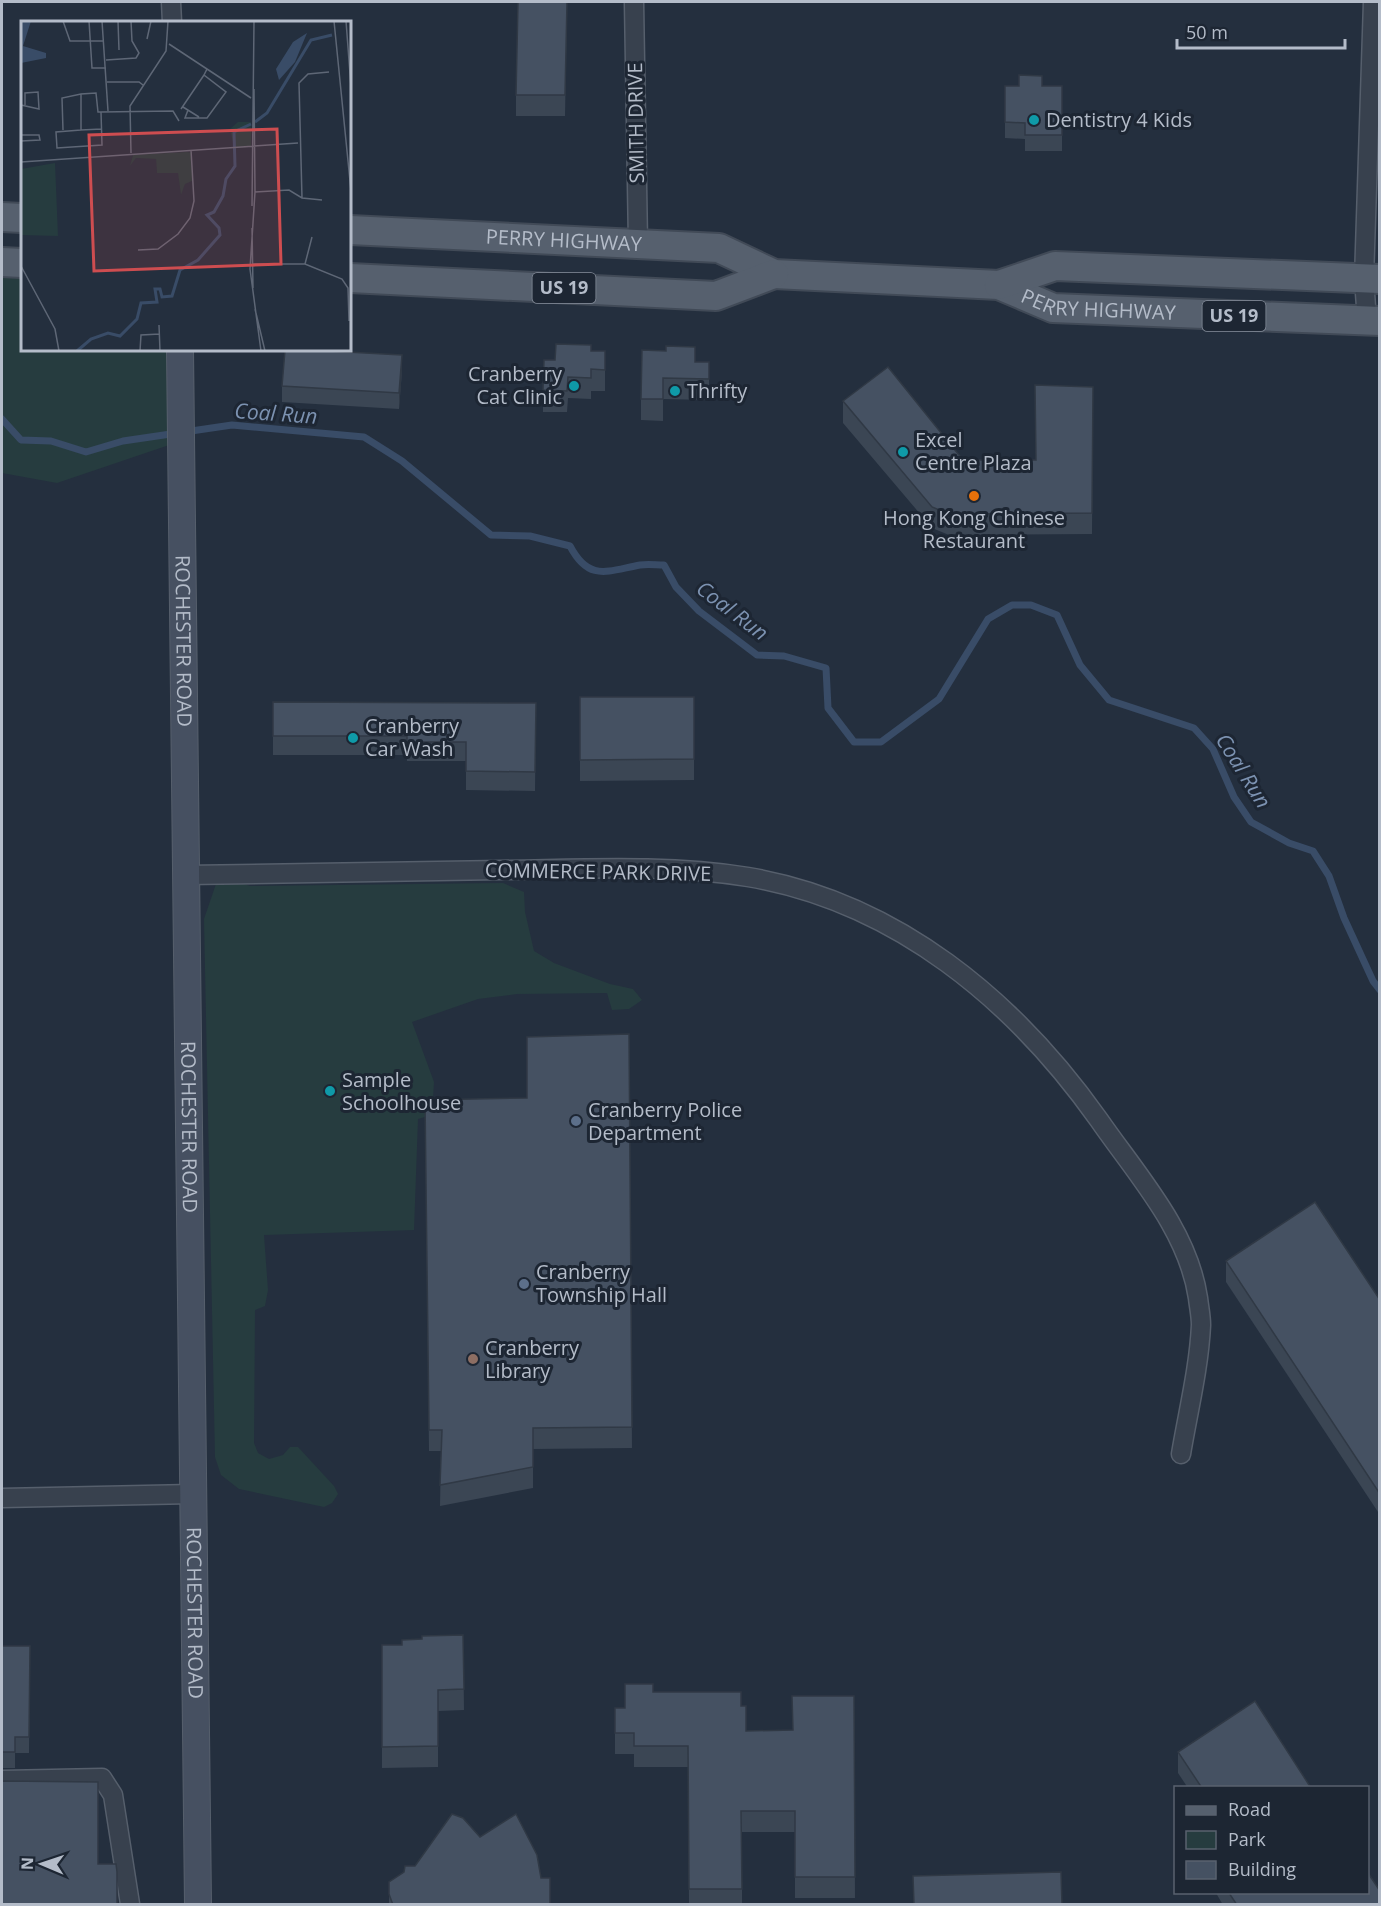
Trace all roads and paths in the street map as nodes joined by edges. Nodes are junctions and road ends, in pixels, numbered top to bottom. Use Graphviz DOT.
graph roads {
  1 [pos="171,2"];
  2 [pos="634,2"];
  3 [pos="1372,2"];
  4 [pos="172,21"];
  5 [pos="2,217"];
  6 [pos="21,218"];
  7 [pos="351,230"];
  8 [pos="638,244"];
  9 [pos="2,262"];
  10 [pos="21,262"];
  11 [pos="774,274"];
  12 [pos="351,278"];
  13 [pos="1372,279"];
  14 [pos="999,285"];
  15 [pos="1373,321"];
  16 [pos="180,351"];
  17 [pos="186,875"];
  18 [pos="1181,1454"];
  19 [pos="193,1494"];
  20 [pos="2,1498"];
  21 [pos="2,1780"];
  22 [pos="130,1905"];
  23 [pos="198,1905"];
  1 -- 4 [label="street"];
  2 -- 8 [label="street, SMITH DRIVE"];
  3 -- 13 [label="street"];
  5 -- 6 [label="main road"];
  7 -- 8 [label="main road, PERRY HIGHWAY / US 19"];
  8 -- 11 [label="main road, PERRY HIGHWAY / US 19"];
  9 -- 10 [label="main road"];
  11 -- 12 [label="main road, PERRY HIGHWAY / US 19"];
  11 -- 14 [label="main road, PERRY HIGHWAY / US 19"];
  13 -- 14 [label="main road, PERRY HIGHWAY / US 19"];
  13 -- 15 [label="street"];
  14 -- 15 [label="main road, PERRY HIGHWAY / US 19"];
  16 -- 17 [label="street, ROCHESTER ROAD"];
  17 -- 18 [label="street, COMMERCE PARK DRIVE"];
  17 -- 19 [label="street, ROCHESTER ROAD"];
  19 -- 20 [label="street"];
  19 -- 23 [label="street, ROCHESTER ROAD"];
  21 -- 22 [label="street"];
}
